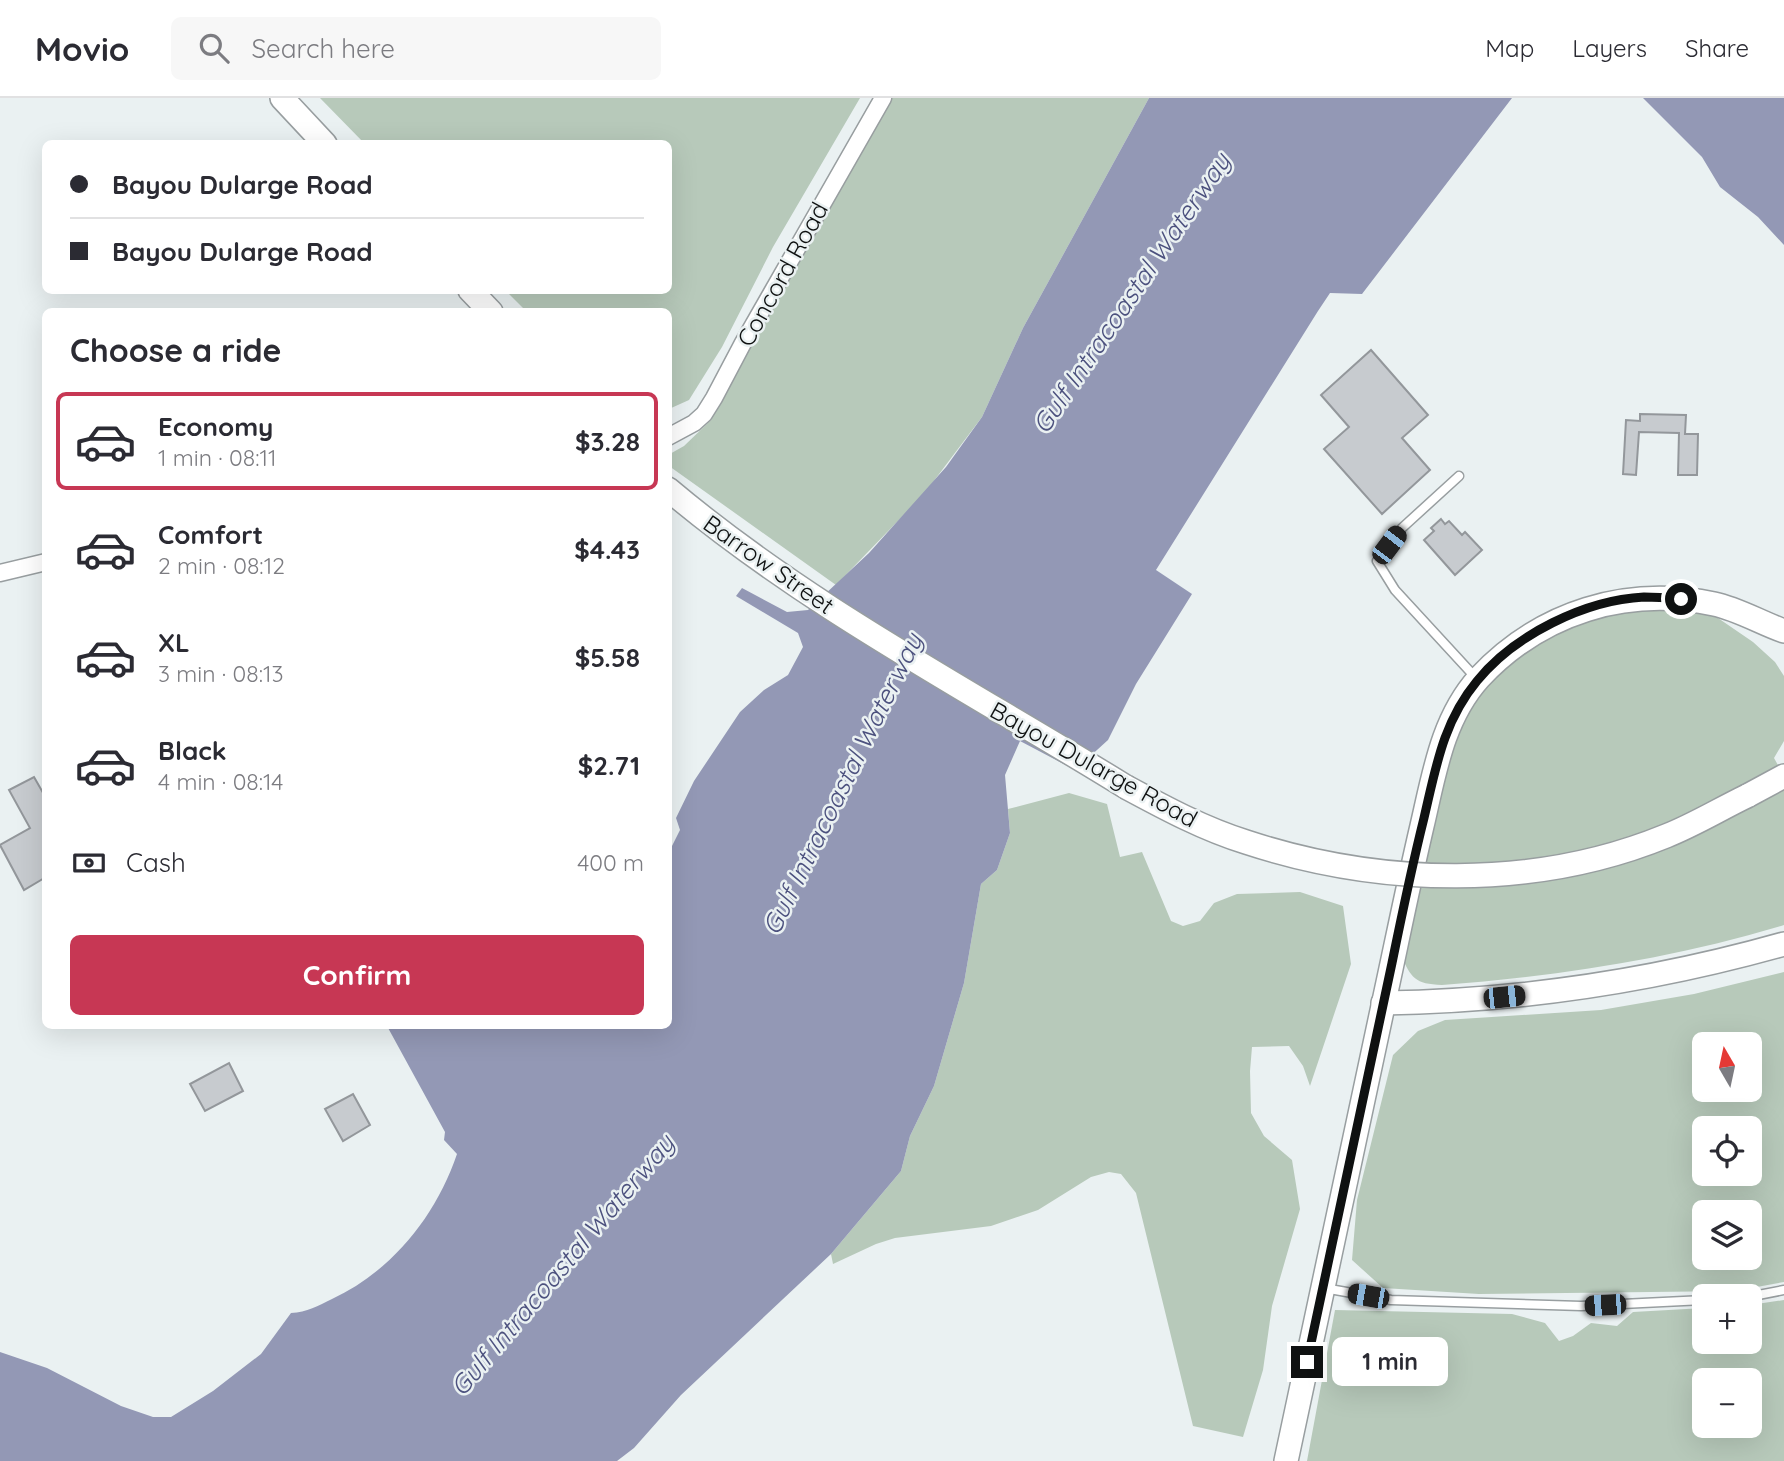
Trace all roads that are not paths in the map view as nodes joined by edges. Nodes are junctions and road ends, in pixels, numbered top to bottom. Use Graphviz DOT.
graph roads {
  1 [pos="282,98"];
  2 [pos="883,98"];
  3 [pos="322,140"];
  4 [pos="474,294"];
  5 [pos="487,308"];
  6 [pos="672,435"];
  7 [pos="1459,476"];
  8 [pos="672,492"];
  9 [pos="42,563"];
  10 [pos="1,570"];
  11 [pos="1774,627"];
  12 [pos="873,636"];
  13 [pos="1784,649"];
  14 [pos="1478,680"];
  15 [pos="1784,776"];
  16 [pos="1784,944"];
  17 [pos="1383,1003"];
  18 [pos="1323,1288"];
  19 [pos="1784,1290"];
  20 [pos="1762,1294"];
  21 [pos="1692,1301"];
  22 [pos="1286,1461"];
  1 -- 3 [label="main road"];
  2 -- 6 [label="street, Concord Road"];
  4 -- 5 [label="main road"];
  7 -- 14 [label="lane"];
  8 -- 12 [label="main road, Barrow Street"];
  9 -- 10 [label="street"];
  11 -- 13 [label="main road"];
  11 -- 14 [label="main road"];
  12 -- 15 [label="main road, Bayou Dularge Road, bridge"];
  14 -- 17 [label="main road"];
  16 -- 17 [label="main road"];
  17 -- 18 [label="main road"];
  18 -- 21 [label="lane"];
  18 -- 22 [label="main road"];
  19 -- 20 [label="lane"];
}
